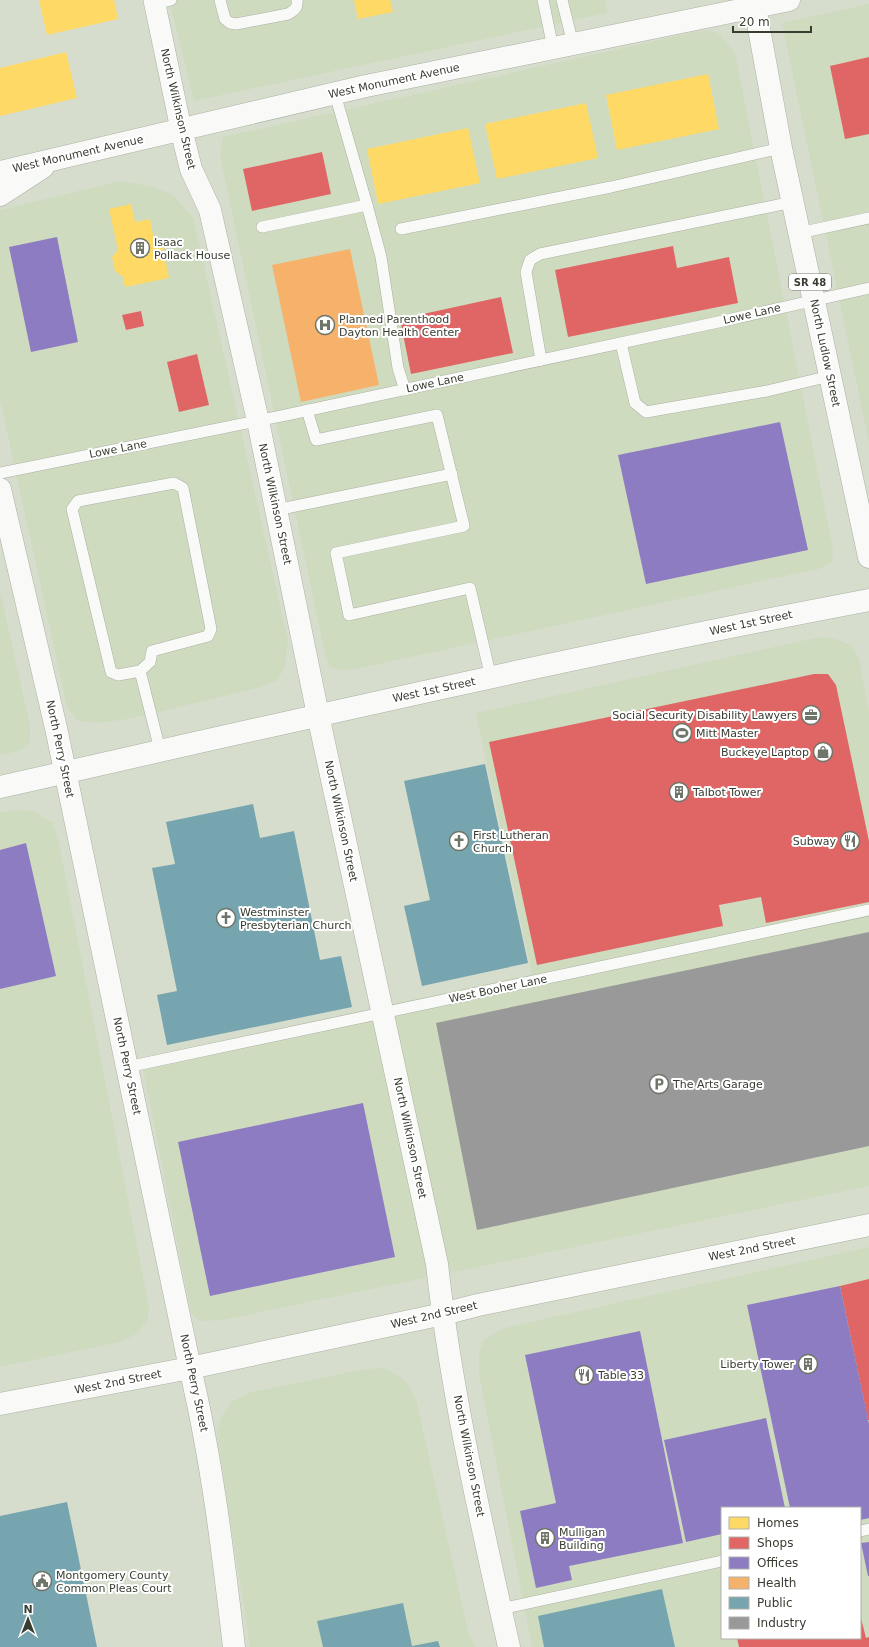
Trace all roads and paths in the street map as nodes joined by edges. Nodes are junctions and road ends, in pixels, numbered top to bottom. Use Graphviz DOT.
graph roads {
  1 [pos="220,0"];
  2 [pos="296,0"];
  3 [pos="543,0"];
  4 [pos="562,0"];
  5 [pos="788,0"];
  6 [pos="160,1"];
  7 [pos="755,7"];
  8 [pos="563,46"];
  9 [pos="335,94"];
  10 [pos="181,129"];
  11 [pos="781,148"];
  12 [pos="58,158"];
  13 [pos="0,172"];
  14 [pos="0,195"];
  15 [pos="793,202"];
  16 [pos="367,205"];
  17 [pos="869,218"];
  18 [pos="262,227"];
  19 [pos="401,229"];
  20 [pos="799,233"];
  21 [pos="869,288"];
  22 [pos="813,300"];
  23 [pos="621,343"];
  24 [pos="541,360"];
  25 [pos="830,376"];
  26 [pos="404,390"];
  27 [pos="307,410"];
  28 [pos="258,421"];
  29 [pos="0,473"];
  30 [pos="452,474"];
  31 [pos="0,489"];
  32 [pos="276,510"];
  33 [pos="869,557"];
  34 [pos="869,600"];
  35 [pos="140,671"];
  36 [pos="491,678"];
  37 [pos="318,715"];
  38 [pos="160,750"];
  39 [pos="65,772"];
  40 [pos="0,787"];
  41 [pos="869,910"];
  42 [pos="383,1013"];
  43 [pos="127,1067"];
  44 [pos="869,1225"];
  45 [pos="443,1314"];
  46 [pos="190,1368"];
  47 [pos="0,1404"];
  48 [pos="721,1561"];
  49 [pos="501,1609"];
  50 [pos="234,1647"];
  51 [pos="509,1647"];
  1 -- 2 [label="lane"];
  3 -- 8 [label="lane"];
  4 -- 8 [label="lane"];
  5 -- 7 [label="main road, West Monument Avenue"];
  6 -- 10 [label="street, North Wilkinson Street"];
  7 -- 8 [label="main road, West Monument Avenue"];
  7 -- 11 [label="main road, North Ludlow Street / SR 48"];
  8 -- 9 [label="main road, West Monument Avenue"];
  9 -- 10 [label="main road, West Monument Avenue"];
  9 -- 16 [label="lane"];
  10 -- 12 [label="main road, West Monument Avenue"];
  10 -- 28 [label="main road, North Wilkinson Street"];
  11 -- 15 [label="main road, North Ludlow Street / SR 48"];
  11 -- 19 [label="lane"];
  12 -- 13 [label="main road, West Monument Avenue"];
  12 -- 14 [label="main road"];
  15 -- 20 [label="main road, North Ludlow Street / SR 48"];
  15 -- 24 [label="lane"];
  16 -- 18 [label="lane"];
  16 -- 26 [label="lane"];
  17 -- 20 [label="lane"];
  20 -- 22 [label="main road, North Ludlow Street / SR 48"];
  21 -- 22 [label="lane, Lowe Lane"];
  22 -- 23 [label="lane, Lowe Lane"];
  22 -- 25 [label="main road, North Ludlow Street / SR 48"];
  23 -- 24 [label="lane, Lowe Lane"];
  23 -- 25 [label="lane"];
  24 -- 26 [label="lane, Lowe Lane"];
  25 -- 33 [label="main road, North Ludlow Street / SR 48"];
  26 -- 27 [label="lane, Lowe Lane"];
  27 -- 28 [label="lane, Lowe Lane"];
  27 -- 30 [label="lane"];
  28 -- 29 [label="lane, Lowe Lane"];
  28 -- 32 [label="main road, North Wilkinson Street"];
  30 -- 32 [label="lane"];
  30 -- 36 [label="lane"];
  31 -- 39 [label="main road, North Perry Street"];
  32 -- 37 [label="main road, North Wilkinson Street"];
  34 -- 36 [label="main road, West 1st Street"];
  35 -- 35 [label="lane"];
  35 -- 38 [label="lane"];
  36 -- 37 [label="main road, West 1st Street"];
  37 -- 38 [label="main road, West 1st Street"];
  37 -- 42 [label="main road, North Wilkinson Street"];
  38 -- 39 [label="main road, West 1st Street"];
  39 -- 40 [label="main road, West 1st Street"];
  39 -- 43 [label="main road, North Perry Street"];
  41 -- 42 [label="lane, West Booher Lane"];
  42 -- 43 [label="lane, West Booher Lane"];
  42 -- 45 [label="main road, North Wilkinson Street"];
  43 -- 46 [label="main road, North Perry Street"];
  44 -- 45 [label="main road, West 2nd Street"];
  45 -- 46 [label="main road, West 2nd Street"];
  45 -- 49 [label="main road, North Wilkinson Street"];
  46 -- 47 [label="main road, West 2nd Street"];
  46 -- 50 [label="main road, North Perry Street"];
  48 -- 49 [label="lane"];
  49 -- 51 [label="main road, North Wilkinson Street"];
}
